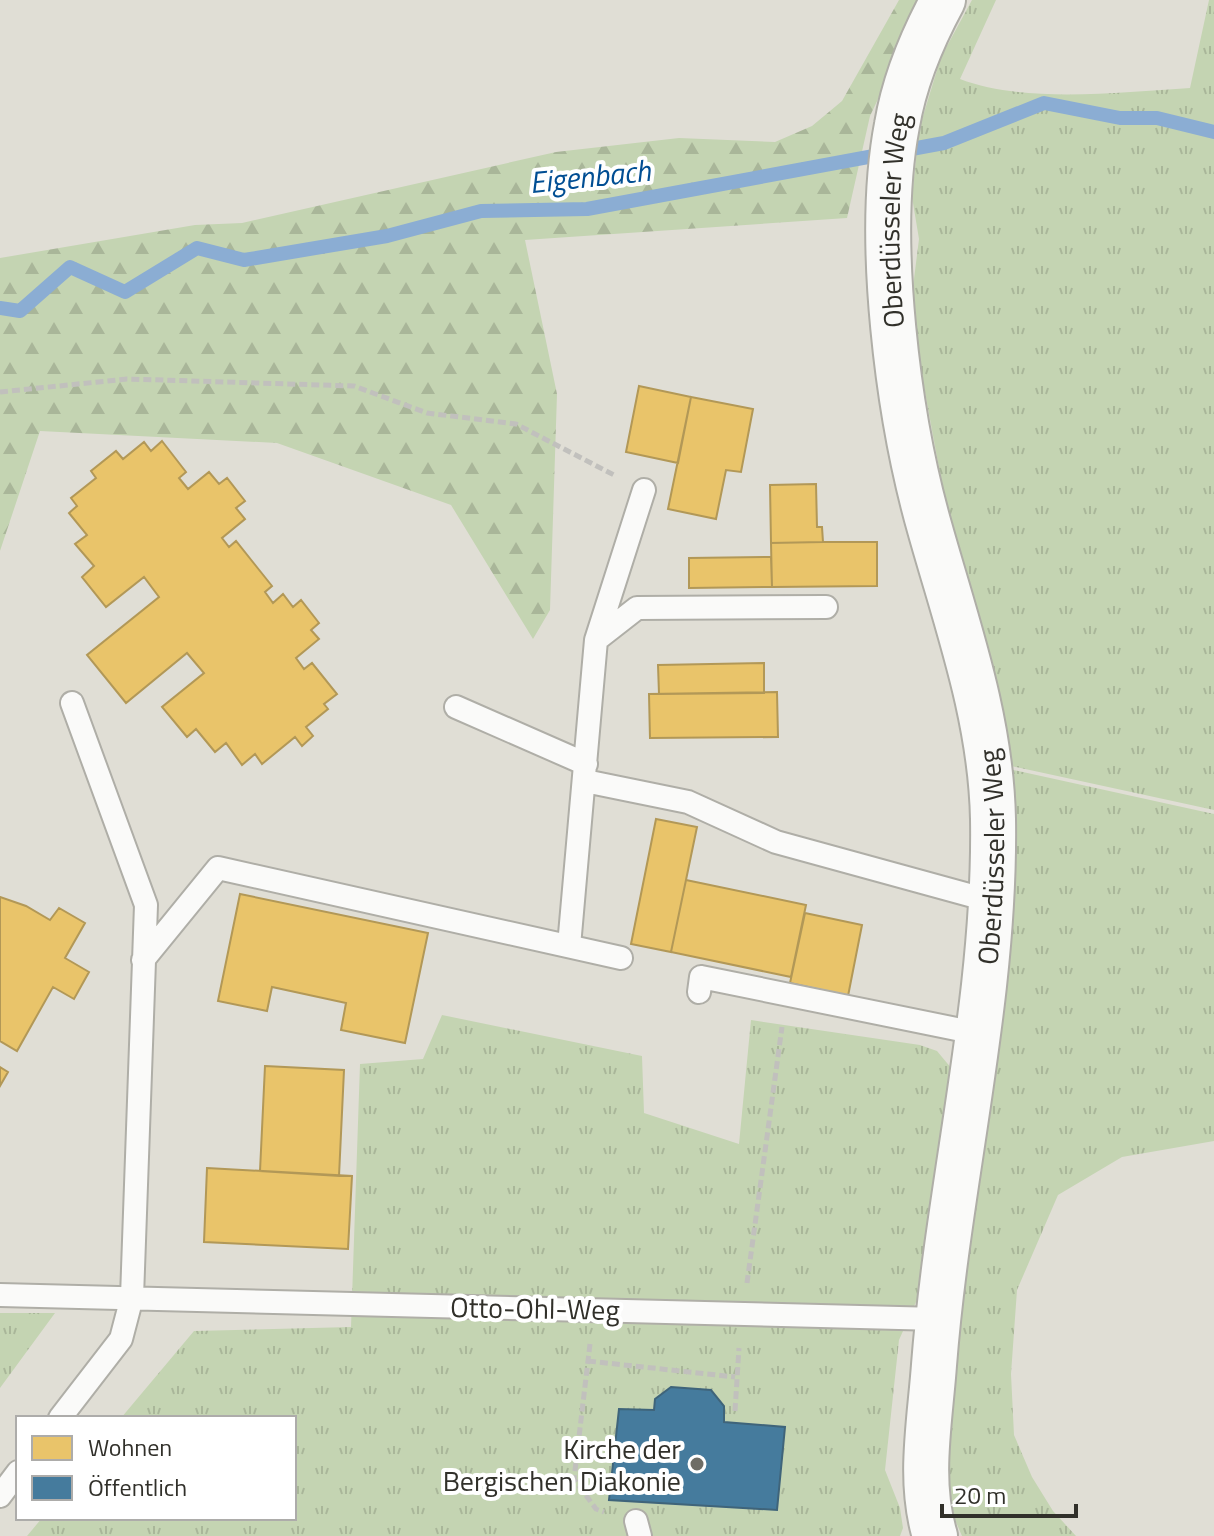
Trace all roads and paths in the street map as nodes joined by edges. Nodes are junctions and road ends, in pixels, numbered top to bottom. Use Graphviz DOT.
graph roads {
  1 [pos="943,0"];
  2 [pos="0,392"];
  3 [pos="644,490"];
  4 [pos="826,607"];
  5 [pos="596,640"];
  6 [pos="72,703"];
  7 [pos="456,707"];
  8 [pos="585,772"];
  9 [pos="991,901"];
  10 [pos="569,946"];
  11 [pos="621,958"];
  12 [pos="143,960"];
  13 [pos="699,992"];
  14 [pos="786,994"];
  15 [pos="976,1033"];
  16 [pos="0,1295"];
  17 [pos="132,1297"];
  18 [pos="594,1308"];
  19 [pos="743,1312"];
  20 [pos="938,1319"];
  21 [pos="588,1361"];
  22 [pos="735,1377"];
  23 [pos="735,1411"];
  24 [pos="62,1416"];
  25 [pos="16,1475"];
  26 [pos="0,1496"];
  27 [pos="638,1528"];
  28 [pos="935,1536"];
  1 -- 9 [label="street, Oberdüsseler Weg"];
  2 -- 3 [label="path"];
  3 -- 5 [label="lane"];
  4 -- 5 [label="lane"];
  5 -- 8 [label="lane"];
  6 -- 12 [label="lane"];
  7 -- 8 [label="lane"];
  8 -- 9 [label="lane"];
  8 -- 10 [label="lane"];
  9 -- 15 [label="street, Oberdüsseler Weg"];
  10 -- 11 [label="lane"];
  10 -- 12 [label="lane"];
  12 -- 17 [label="lane"];
  13 -- 14 [label="lane"];
  14 -- 15 [label="lane"];
  14 -- 19 [label="path"];
  15 -- 20 [label="street, Oberdüsseler Weg"];
  16 -- 17 [label="lane, Otto-Ohl-Weg"];
  17 -- 18 [label="lane, Otto-Ohl-Weg"];
  17 -- 24 [label="lane"];
  18 -- 19 [label="lane, Otto-Ohl-Weg"];
  18 -- 21 [label="path"];
  19 -- 20 [label="lane, Otto-Ohl-Weg"];
  19 -- 22 [label="path"];
  20 -- 28 [label="street, Oberdüsseler Weg"];
  21 -- 22 [label="path"];
  21 -- 27 [label="path"];
  22 -- 23 [label="path"];
  25 -- 26 [label="lane"];
}
